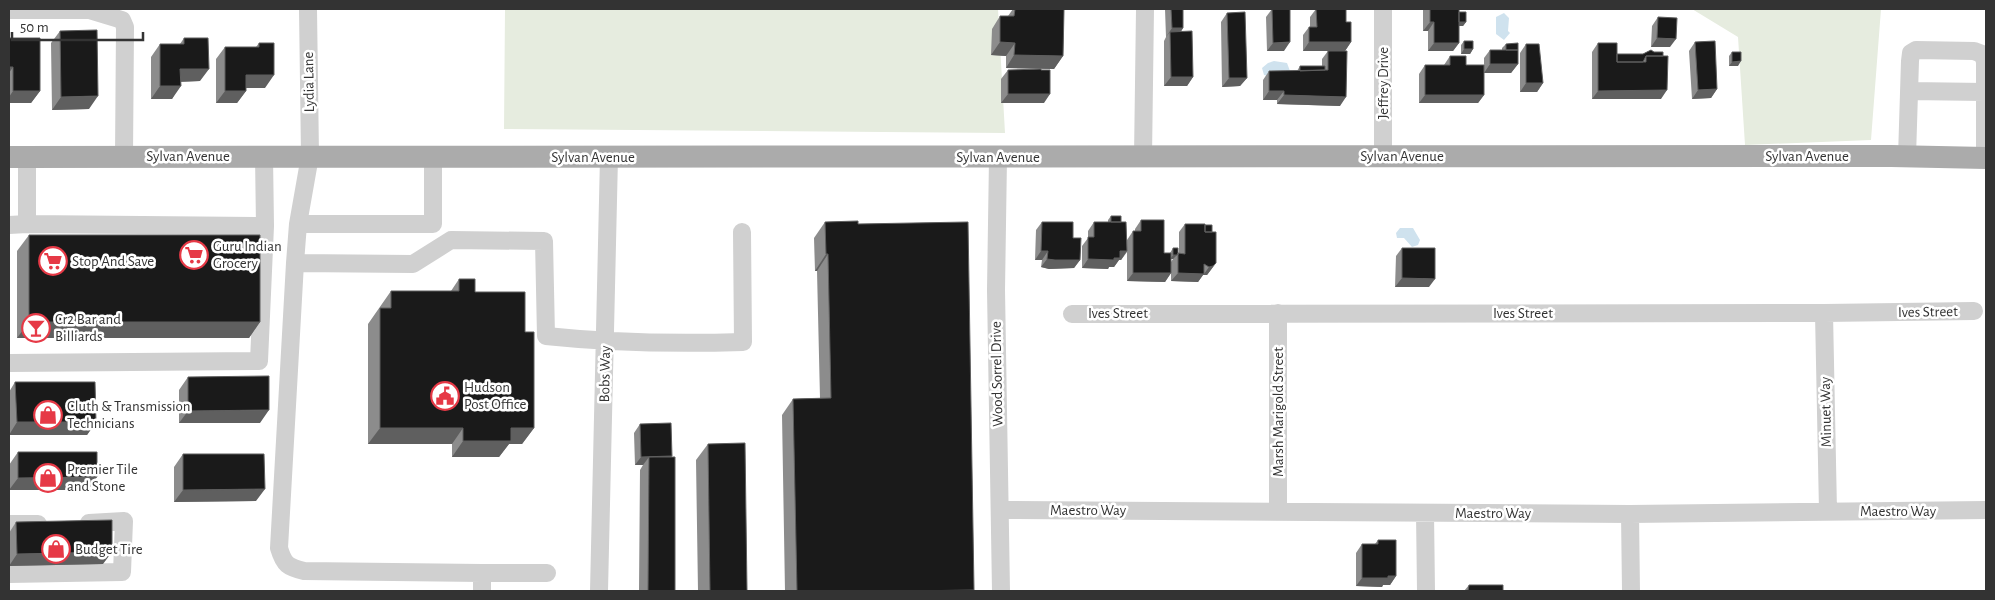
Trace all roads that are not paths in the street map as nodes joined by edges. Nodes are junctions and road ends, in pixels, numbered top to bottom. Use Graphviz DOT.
graph roads {
  1 [pos="308,9"];
  2 [pos="1145,9"];
  3 [pos="1383,9"];
  4 [pos="9,10"];
  5 [pos="89,10"];
  6 [pos="1909,91"];
  7 [pos="1985,92"];
  8 [pos="124,156"];
  9 [pos="264,156"];
  10 [pos="310,156"];
  11 [pos="433,156"];
  12 [pos="1383,156"];
  13 [pos="18,157"];
  14 [pos="609,157"];
  15 [pos="1142,157"];
  16 [pos="1907,157"];
  17 [pos="998,158"];
  18 [pos="1986,158"];
  19 [pos="26,224"];
  20 [pos="298,224"];
  21 [pos="9,225"];
  22 [pos="265,226"];
  23 [pos="742,232"];
  24 [pos="295,263"];
  25 [pos="1974,311"];
  26 [pos="1278,313"];
  27 [pos="1824,313"];
  28 [pos="1072,314"];
  29 [pos="606,342"];
  30 [pos="9,363"];
  31 [pos="1000,510"];
  32 [pos="1986,510"];
  33 [pos="1278,511"];
  34 [pos="1828,511"];
  35 [pos="1425,513"];
  36 [pos="1630,514"];
  37 [pos="9,524"];
  38 [pos="53,524"];
  39 [pos="71,524"];
  40 [pos="482,573"];
  41 [pos="547,573"];
  42 [pos="9,574"];
  43 [pos="482,591"];
  44 [pos="599,591"];
  45 [pos="1001,591"];
  46 [pos="1426,591"];
  47 [pos="1631,591"];
  1 -- 10 [label="street, Lydia Lane"];
  2 -- 15 [label="street"];
  3 -- 12 [label="street, Jeffrey Drive"];
  4 -- 5 [label="street"];
  5 -- 8 [label="street"];
  6 -- 7 [label="street"];
  6 -- 7 [label="street"];
  6 -- 16 [label="street"];
  7 -- 18 [label="street"];
  8 -- 9 [label="main road, Sylvan Avenue"];
  8 -- 13 [label="main road, Sylvan Avenue"];
  9 -- 10 [label="main road, Sylvan Avenue"];
  9 -- 22 [label="street"];
  10 -- 11 [label="main road, Sylvan Avenue"];
  10 -- 20 [label="street, Lydia Lane"];
  11 -- 14 [label="main road, Sylvan Avenue"];
  11 -- 20 [label="street"];
  12 -- 15 [label="main road, Sylvan Avenue"];
  12 -- 16 [label="main road, Sylvan Avenue"];
  13 -- 19 [label="street"];
  14 -- 17 [label="main road, Sylvan Avenue"];
  14 -- 29 [label="street, Bobs Way"];
  15 -- 17 [label="main road, Sylvan Avenue"];
  16 -- 18 [label="main road, Sylvan Avenue"];
  17 -- 31 [label="street, Wood Sorrel Drive"];
  19 -- 21 [label="street"];
  19 -- 22 [label="street"];
  20 -- 24 [label="street, Lydia Lane"];
  22 -- 30 [label="street"];
  23 -- 29 [label="street"];
  24 -- 29 [label="street"];
  24 -- 40 [label="street, Lydia Lane"];
  25 -- 27 [label="street, Ives Street"];
  26 -- 27 [label="street, Ives Street"];
  26 -- 28 [label="street, Ives Street"];
  26 -- 33 [label="street, Marsh Marigold Street"];
  27 -- 34 [label="street, Minuet Way"];
  29 -- 44 [label="street, Bobs Way"];
  31 -- 33 [label="street, Maestro Way"];
  31 -- 45 [label="street, Wood Sorrel Drive"];
  32 -- 34 [label="street, Maestro Way"];
  33 -- 35 [label="street, Maestro Way"];
  34 -- 36 [label="street, Maestro Way"];
  35 -- 36 [label="street, Maestro Way"];
  35 -- 46 [label="street"];
  36 -- 47 [label="street"];
  37 -- 38 [label="street"];
  39 -- 42 [label="street"];
  40 -- 41 [label="street"];
  40 -- 43 [label="street"];
}
